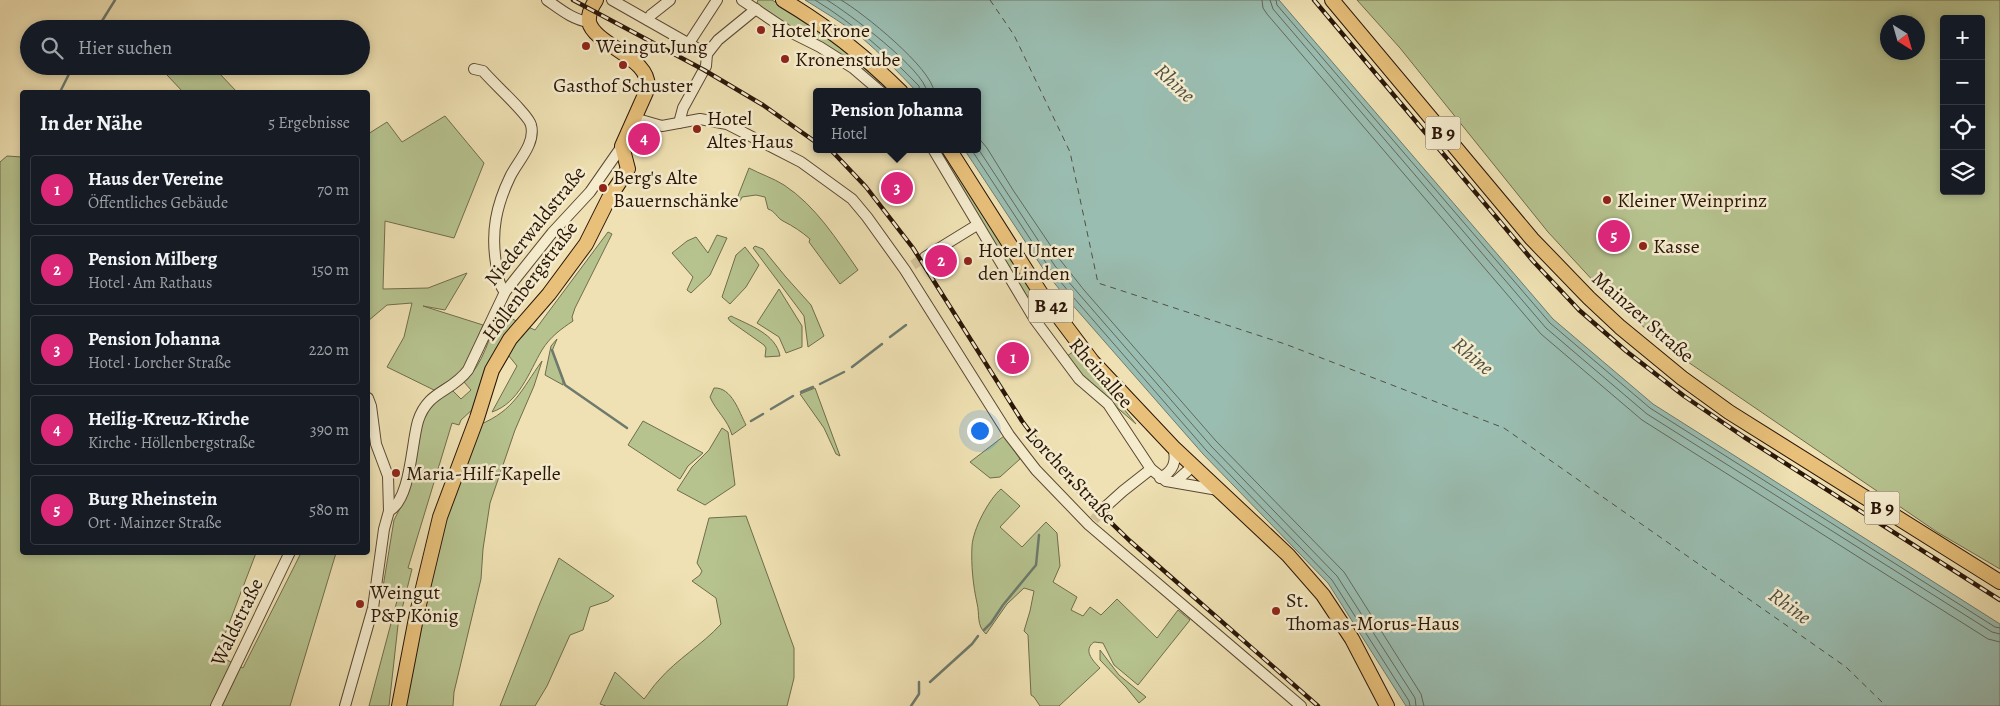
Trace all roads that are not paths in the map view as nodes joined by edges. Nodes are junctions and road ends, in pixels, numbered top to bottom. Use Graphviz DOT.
graph roads {
  1 [pos="547,0"];
  2 [pos="595,0"];
  3 [pos="612,0"];
  4 [pos="670,0"];
  5 [pos="717,0"];
  6 [pos="742,0"];
  7 [pos="784,0"];
  8 [pos="1332,0"];
  9 [pos="756,9"];
  10 [pos="648,20"];
  11 [pos="590,22"];
  12 [pos="689,43"];
  13 [pos="707,54"];
  14 [pos="474,69"];
  15 [pos="876,88"];
  16 [pos="897,88"];
  17 [pos="634,118"];
  18 [pos="679,123"];
  19 [pos="622,146"];
  20 [pos="934,153"];
  21 [pos="953,153"];
  22 [pos="977,225"];
  23 [pos="925,258"];
  24 [pos="505,292"];
  25 [pos="370,404"];
  26 [pos="1173,447"];
  27 [pos="1193,466"];
  28 [pos="1151,469"];
  29 [pos="1160,478"];
  30 [pos="1175,482"];
  31 [pos="1220,490"];
  32 [pos="1103,509"];
  33 [pos="389,512"];
  34 [pos="289,555"];
  35 [pos="2000,582"];
  36 [pos="216,706"];
  37 [pos="345,706"];
  38 [pos="399,706"];
  39 [pos="1301,706"];
  40 [pos="1386,706"];
  1 -- 11 [label="street"];
  2 -- 11 [label="main road"];
  3 -- 10 [label="street"];
  4 -- 10 [label="street"];
  5 -- 12 [label="street"];
  6 -- 9 [label="street"];
  7 -- 16 [label="main road"];
  8 -- 35 [label="main road, Mainzer Straße / B 9"];
  9 -- 13 [label="street"];
  9 -- 15 [label="street"];
  10 -- 12 [label="street"];
  11 -- 17 [label="main road"];
  12 -- 13 [label="street"];
  13 -- 18 [label="street"];
  14 -- 24 [label="street"];
  17 -- 18 [label="street, Lorcher Straße"];
  17 -- 19 [label="main road"];
  18 -- 39 [label="street, Lorcher Straße"];
  19 -- 24 [label="street, Niederwaldstraße"];
  19 -- 38 [label="main road, Höllenbergstraße"];
  20 -- 22 [label="street, Rheinallee"];
  21 -- 26 [label="main road, B 42"];
  22 -- 23 [label="street"];
  22 -- 28 [label="street, Rheinallee"];
  24 -- 33 [label="street, Niederwaldstraße"];
  25 -- 33 [label="street"];
  26 -- 27 [label="main road, B 42"];
  26 -- 29 [label="street"];
  27 -- 30 [label="street"];
  27 -- 31 [label="main road, B 42"];
  28 -- 29 [label="street, Rheinallee"];
  28 -- 32 [label="street"];
  29 -- 30 [label="street"];
  30 -- 31 [label="street"];
  31 -- 40 [label="main road, B 42"];
  33 -- 37 [label="street"];
  34 -- 36 [label="street, Waldstraße"];
}
